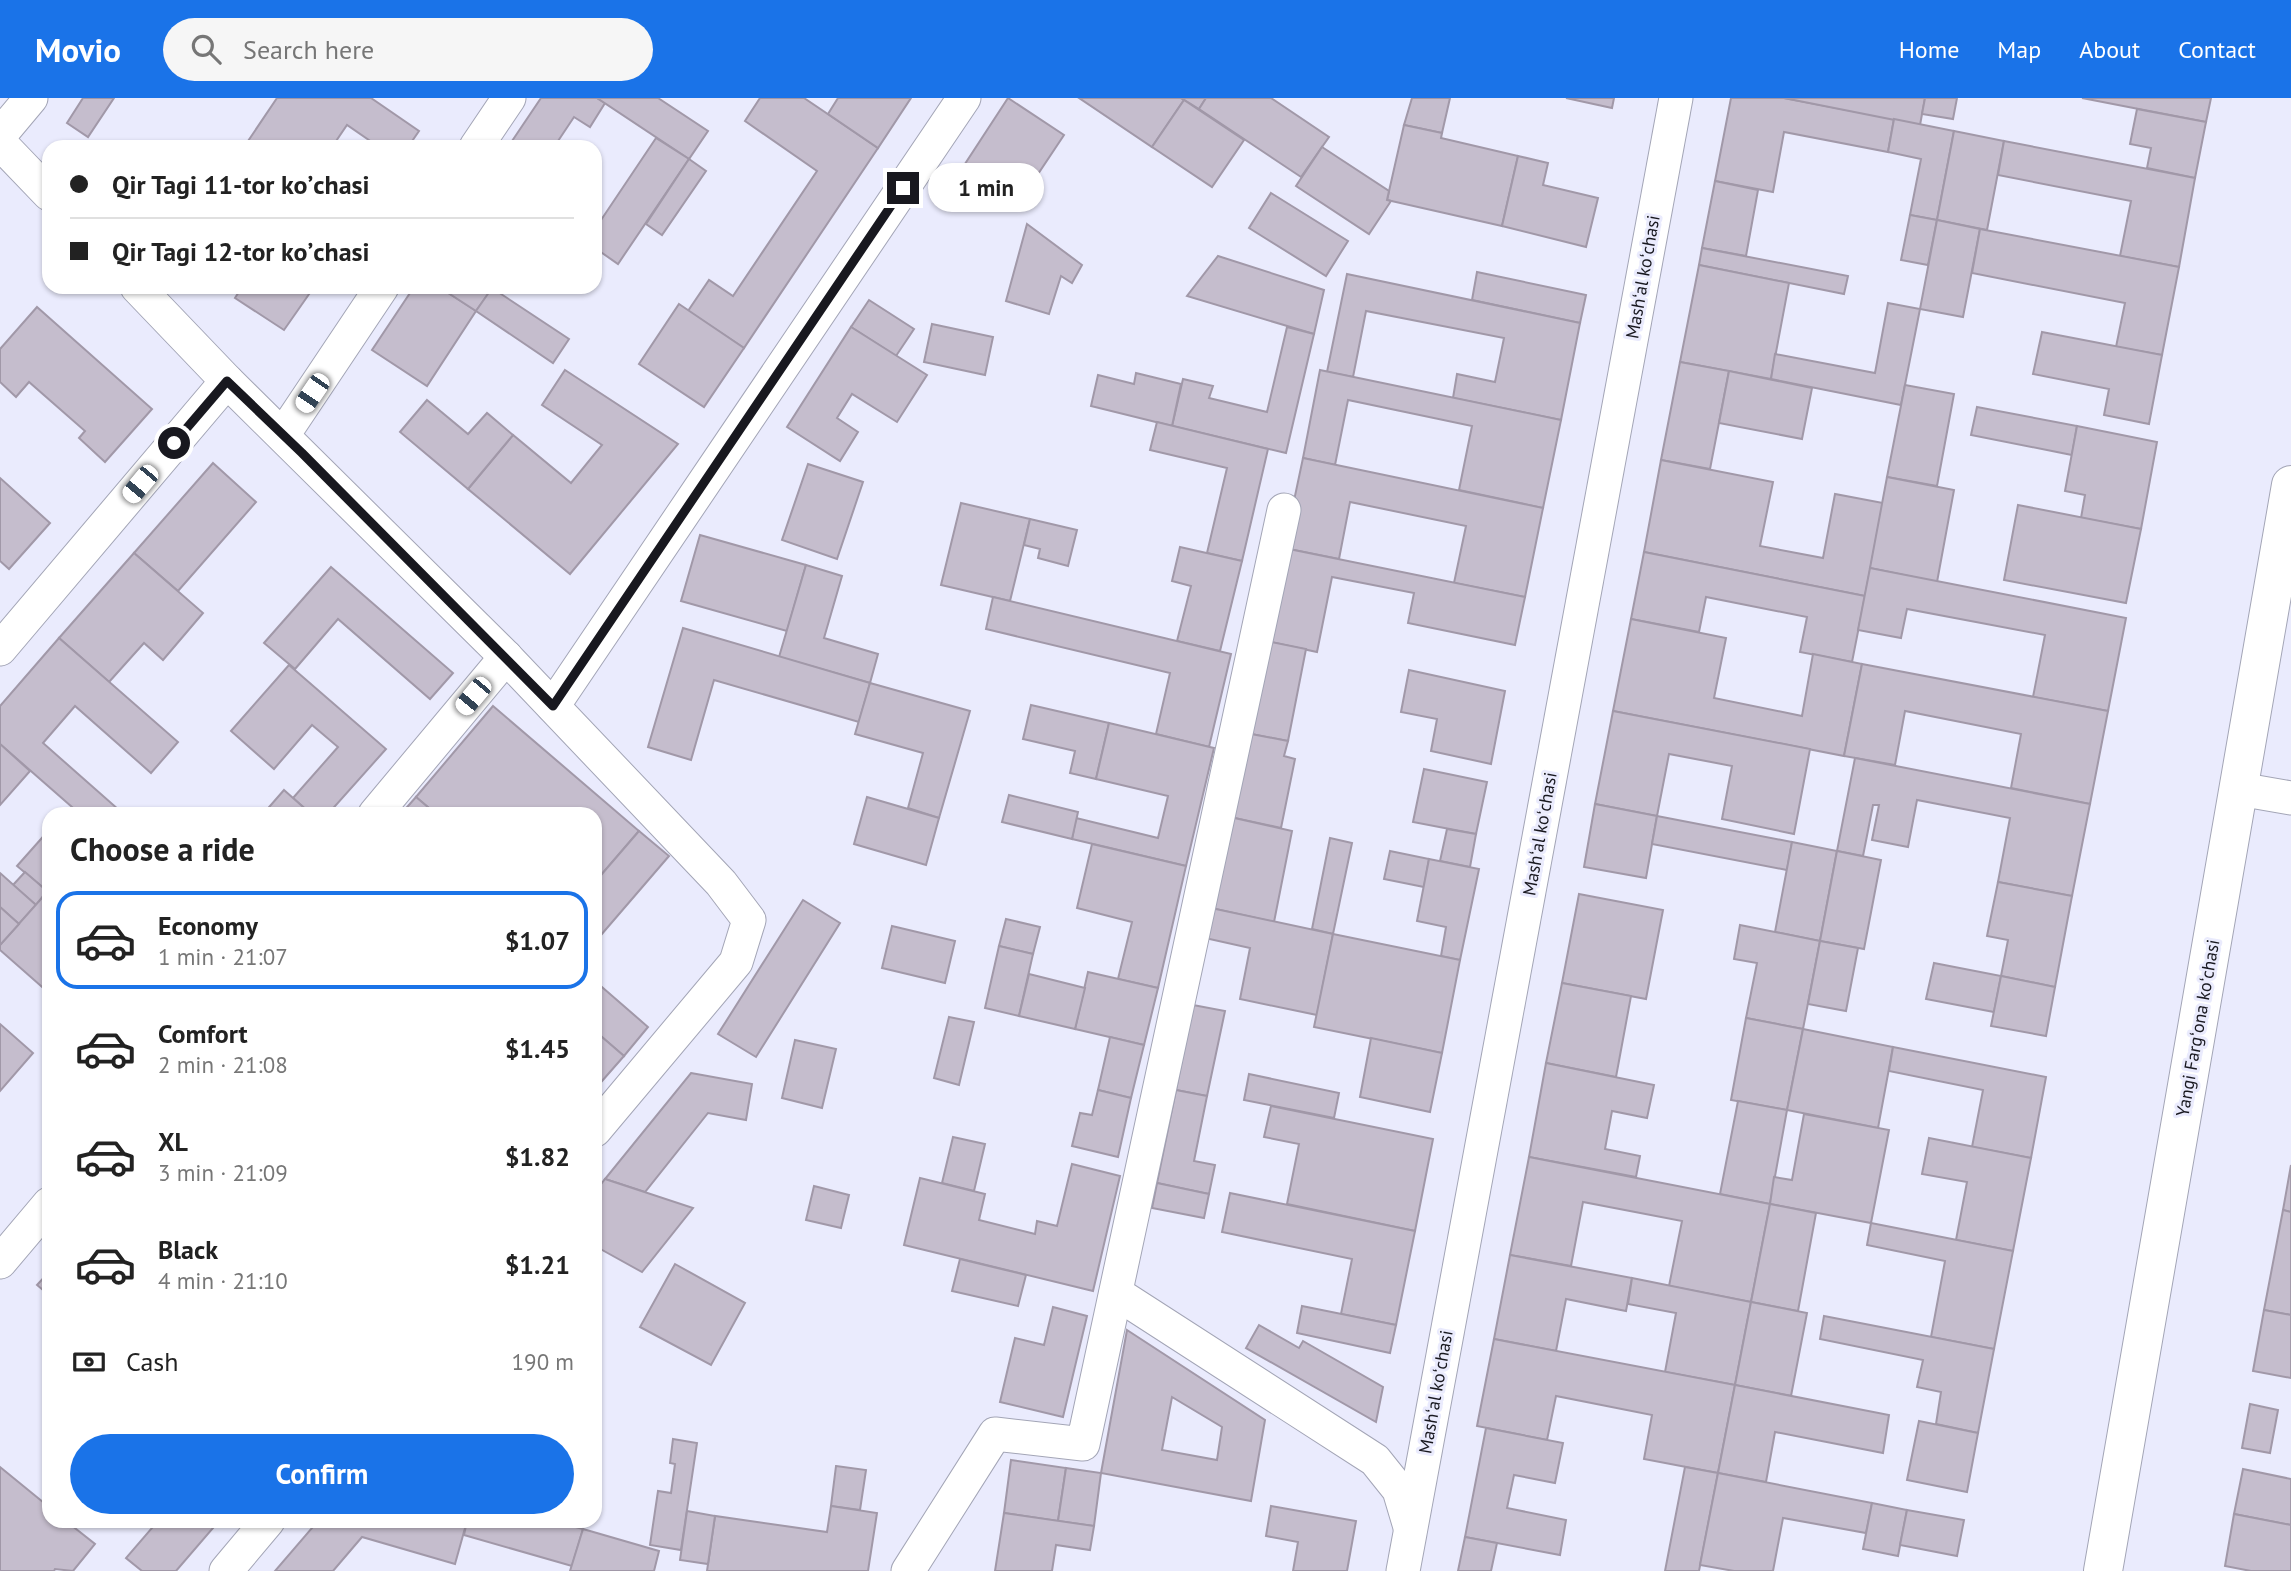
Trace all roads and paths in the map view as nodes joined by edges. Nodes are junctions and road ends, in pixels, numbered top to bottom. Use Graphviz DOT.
graph roads {
  1 [pos="32,98"];
  2 [pos="509,98"];
  3 [pos="964,98"];
  4 [pos="1676,98"];
  5 [pos="0,135"];
  6 [pos="481,140"];
  7 [pos="0,143"];
  8 [pos="42,187"];
  9 [pos="144,294"];
  10 [pos="377,294"];
  11 [pos="227,381"];
  12 [pos="283,435"];
  13 [pos="2291,485"];
  14 [pos="1284,510"];
  15 [pos="0,649"];
  16 [pos="506,657"];
  17 [pos="553,706"];
  18 [pos="2239,789"];
  19 [pos="2291,799"];
  20 [pos="381,807"];
  21 [pos="602,1122"];
  22 [pos="42,1212"];
  23 [pos="0,1262"];
  24 [pos="1116,1293"];
  25 [pos="262,1528"];
  26 [pos="1411,1530"];
  27 [pos="226,1571"];
  28 [pos="908,1571"];
  29 [pos="1404,1571"];
  30 [pos="2103,1571"];
  1 -- 5 [label="street"];
  2 -- 6 [label="street"];
  3 -- 17 [label="street"];
  4 -- 26 [label="street, Mashʻal koʻchasi"];
  7 -- 8 [label="street"];
  9 -- 11 [label="street"];
  10 -- 12 [label="street"];
  11 -- 12 [label="street"];
  11 -- 15 [label="street"];
  12 -- 16 [label="street"];
  13 -- 18 [label="main road, Yangi Fargʻona koʻchasi"];
  14 -- 24 [label="street"];
  16 -- 17 [label="street"];
  16 -- 20 [label="street"];
  17 -- 21 [label="street"];
  18 -- 19 [label="street"];
  18 -- 30 [label="main road, Yangi Fargʻona koʻchasi"];
  22 -- 23 [label="street"];
  24 -- 26 [label="street"];
  24 -- 28 [label="street"];
  25 -- 27 [label="street"];
  26 -- 29 [label="street, Mashʻal koʻchasi"];
}
